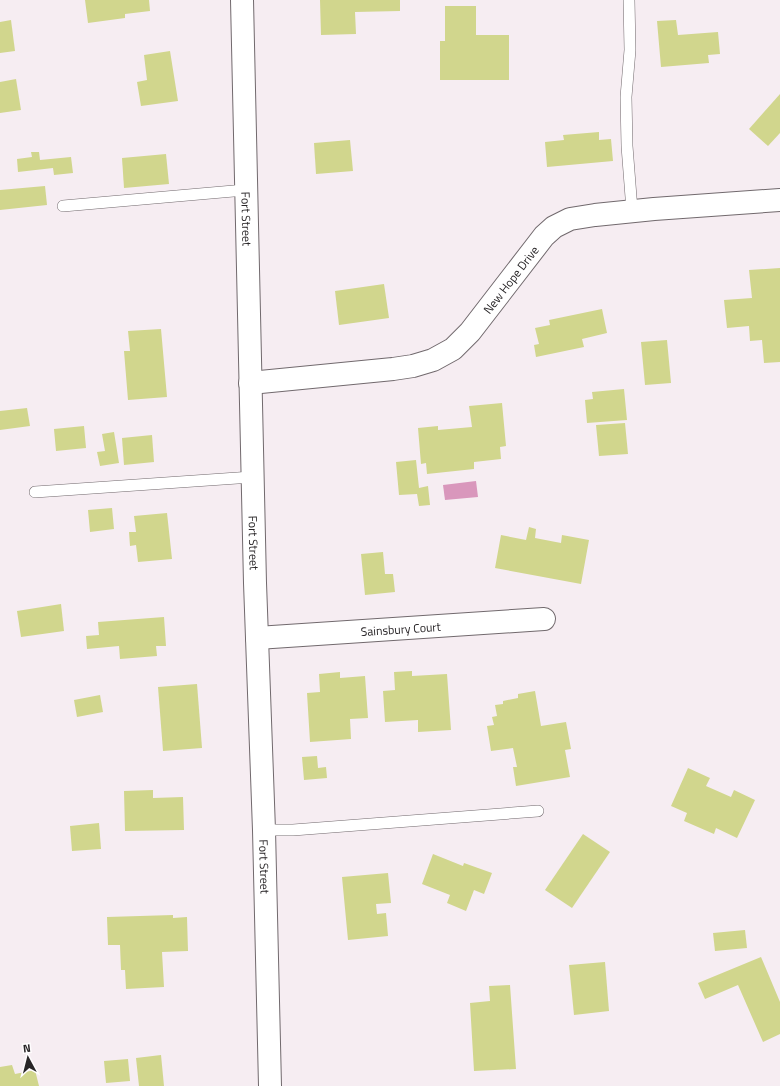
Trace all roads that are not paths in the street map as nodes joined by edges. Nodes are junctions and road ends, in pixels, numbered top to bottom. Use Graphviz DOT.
graph roads {
  1 [pos="242,0"];
  2 [pos="629,0"];
  3 [pos="245,190"];
  4 [pos="780,200"];
  5 [pos="62,206"];
  6 [pos="632,210"];
  7 [pos="250,383"];
  8 [pos="252,477"];
  9 [pos="35,492"];
  10 [pos="544,619"];
  11 [pos="257,638"];
  12 [pos="538,811"];
  13 [pos="264,830"];
  14 [pos="270,1086"];
  1 -- 3 [label="street, Fort Street"];
  2 -- 6 [label="lane"];
  3 -- 5 [label="lane"];
  3 -- 7 [label="street, Fort Street"];
  4 -- 6 [label="street, New Hope Drive"];
  6 -- 7 [label="street, New Hope Drive"];
  7 -- 8 [label="street, Fort Street"];
  8 -- 9 [label="lane"];
  8 -- 11 [label="street, Fort Street"];
  10 -- 11 [label="street, Sainsbury Court"];
  11 -- 13 [label="street, Fort Street"];
  12 -- 13 [label="lane"];
  13 -- 14 [label="street, Fort Street"];
}
